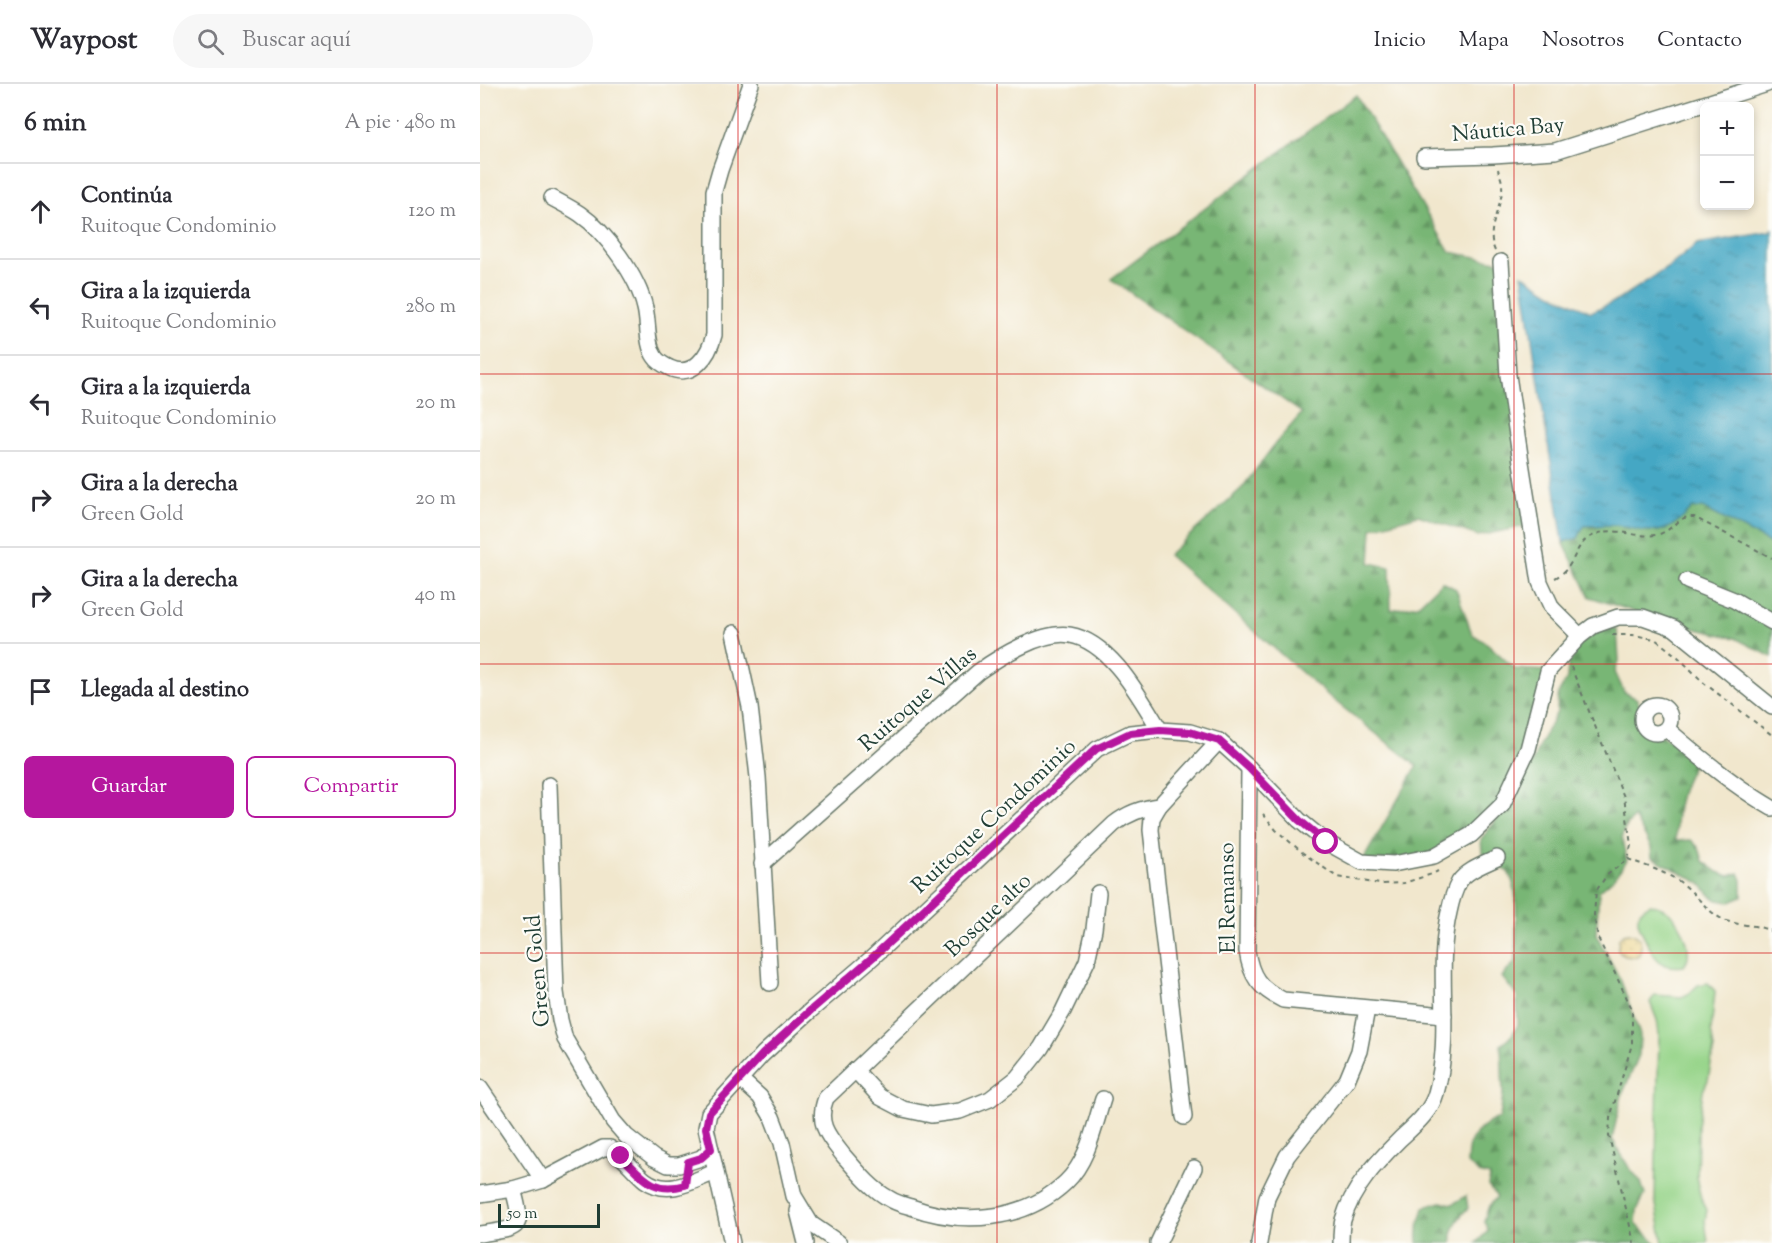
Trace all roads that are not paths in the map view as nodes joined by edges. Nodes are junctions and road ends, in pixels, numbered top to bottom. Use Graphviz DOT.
graph roads {
  1 [pos="751,84"];
  2 [pos="1767,84"];
  3 [pos="1424,157"];
  4 [pos="552,198"];
  5 [pos="1501,262"];
  6 [pos="1687,581"];
  7 [pos="1772,622"];
  8 [pos="734,633"];
  9 [pos="1580,636"];
  10 [pos="1772,707"];
  11 [pos="1667,729"];
  12 [pos="1160,730"];
  13 [pos="1219,741"];
  14 [pos="1249,768"];
  15 [pos="549,785"];
  16 [pos="1159,806"];
  17 [pos="1772,808"];
  18 [pos="1497,858"];
  19 [pos="762,864"];
  20 [pos="1098,893"];
  21 [pos="770,983"];
  22 [pos="1367,1008"];
  23 [pos="1444,1015"];
  24 [pos="855,1070"];
  25 [pos="740,1079"];
  26 [pos="480,1088"];
  27 [pos="1103,1099"];
  28 [pos="1184,1117"];
  29 [pos="711,1149"];
  30 [pos="688,1162"];
  31 [pos="1194,1168"];
  32 [pos="715,1172"];
  33 [pos="543,1180"];
  34 [pos="685,1185"];
  35 [pos="513,1189"];
  36 [pos="480,1194"];
  37 [pos="794,1196"];
  38 [pos="480,1234"];
  39 [pos="732,1243"];
  40 [pos="806,1243"];
  41 [pos="838,1243"];
  42 [pos="1158,1243"];
  43 [pos="1259,1243"];
  44 [pos="1341,1243"];
  1 -- 4 [label="street"];
  2 -- 3 [label="street, Náutica Bay"];
  5 -- 9 [label="street"];
  6 -- 7 [label="street"];
  8 -- 19 [label="street"];
  9 -- 10 [label="street, Ruitoque Condominio"];
  9 -- 14 [label="street, Ruitoque Condominio"];
  11 -- 17 [label="street"];
  12 -- 13 [label="street, Ruitoque Condominio"];
  12 -- 19 [label="street, Ruitoque Villas"];
  12 -- 25 [label="street, Ruitoque Condominio"];
  13 -- 14 [label="street, Ruitoque Condominio"];
  13 -- 16 [label="street"];
  14 -- 22 [label="street, El Remanso"];
  15 -- 30 [label="street, Green Gold"];
  16 -- 24 [label="street, Bosque alto"];
  16 -- 28 [label="street"];
  18 -- 23 [label="street"];
  19 -- 21 [label="street"];
  20 -- 24 [label="street"];
  22 -- 23 [label="street, El Remanso"];
  22 -- 43 [label="street"];
  23 -- 44 [label="street"];
  24 -- 27 [label="street, Bosque alto"];
  25 -- 29 [label="street, Ruitoque Condominio"];
  25 -- 37 [label="street"];
  26 -- 33 [label="street"];
  29 -- 30 [label="street"];
  29 -- 32 [label="street, Ruitoque Condominio"];
  30 -- 34 [label="street"];
  31 -- 42 [label="street"];
  32 -- 34 [label="street"];
  32 -- 39 [label="street, Ruitoque Condominio"];
  33 -- 34 [label="street"];
  33 -- 35 [label="street"];
  35 -- 36 [label="street"];
  35 -- 38 [label="street"];
  37 -- 40 [label="street"];
  37 -- 41 [label="street"];
}
